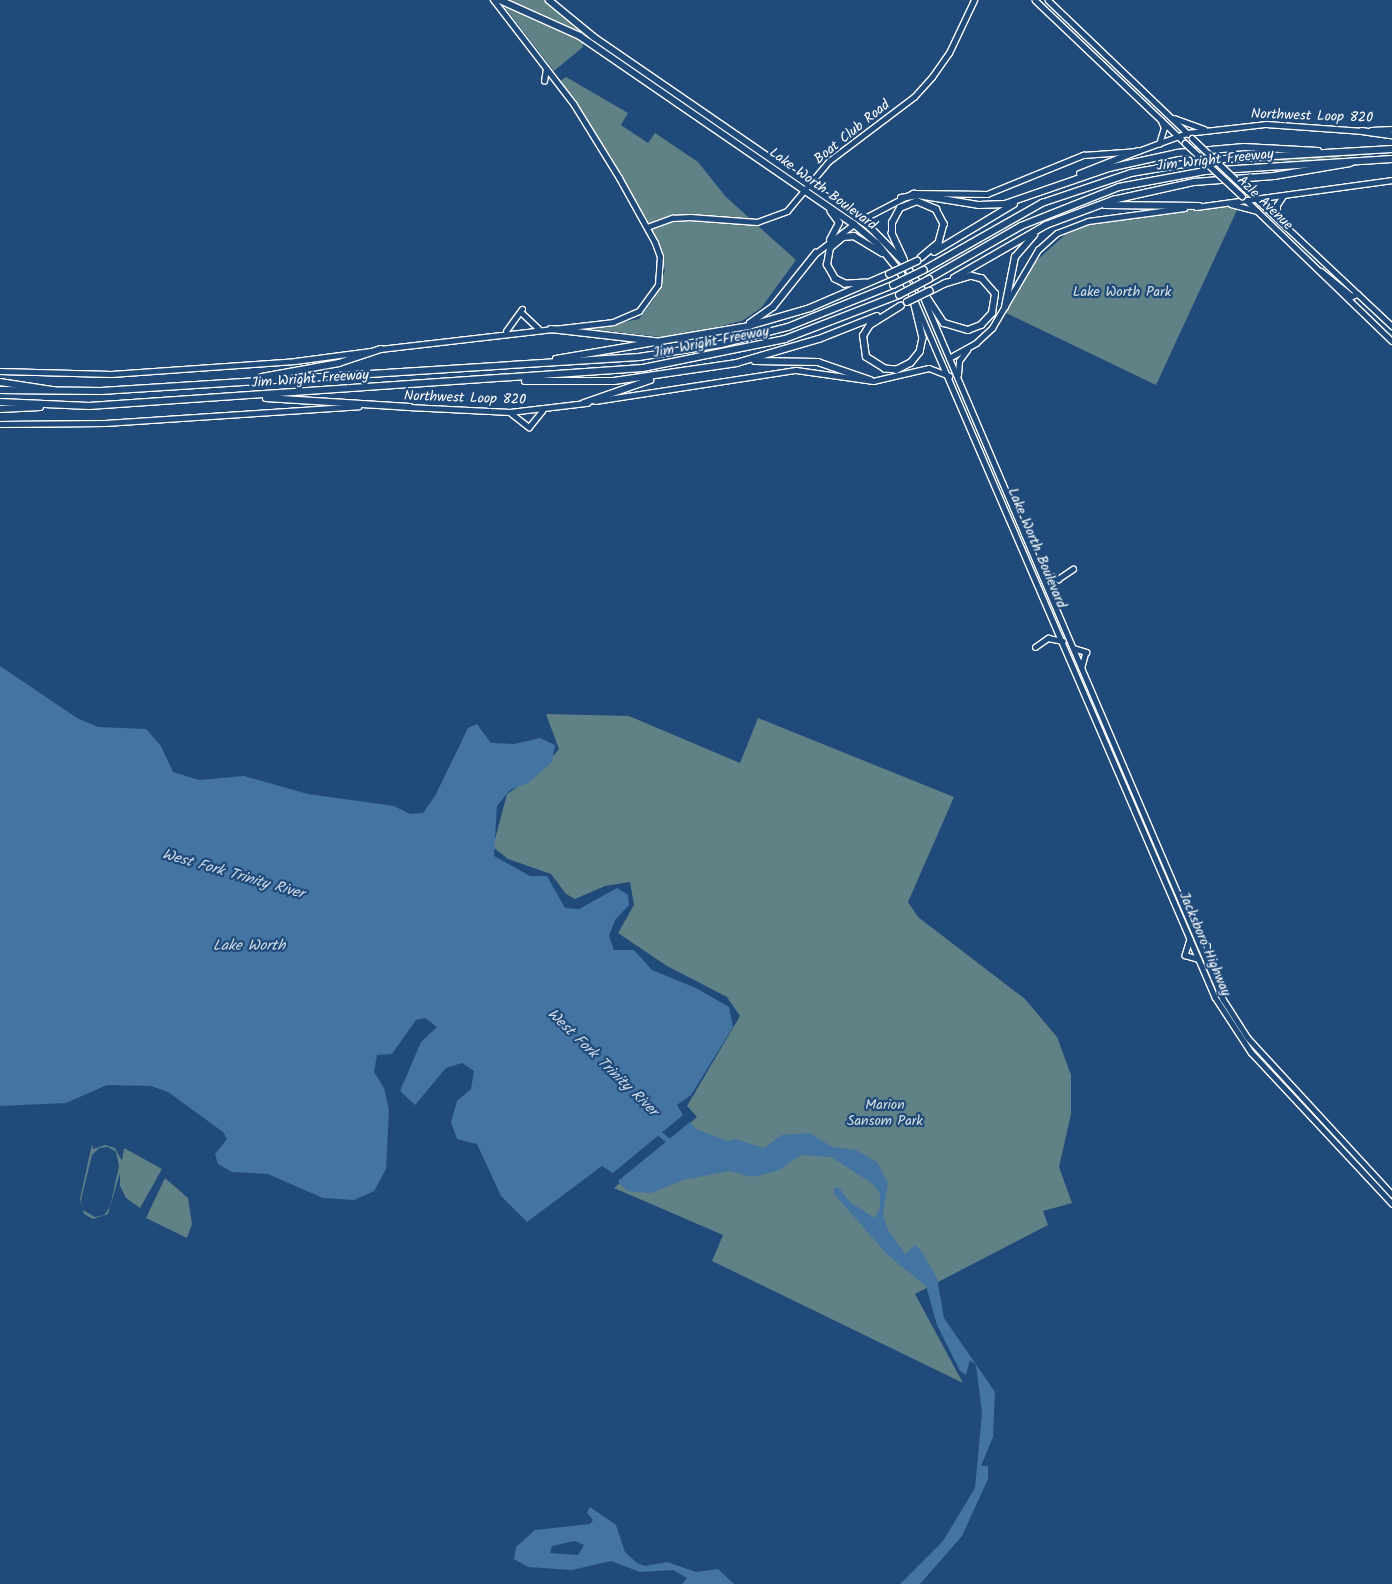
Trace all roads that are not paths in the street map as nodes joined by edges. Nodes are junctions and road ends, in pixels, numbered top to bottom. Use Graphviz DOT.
graph roads {
  1 [pos="493,0"];
  2 [pos="500,0"];
  3 [pos="549,0"];
  4 [pos="974,0"];
  5 [pos="1035,0"];
  6 [pos="1048,0"];
  7 [pos="1057,8"];
  8 [pos="1050,14"];
  9 [pos="1073,23"];
  10 [pos="1067,30"];
  11 [pos="545,68"];
  12 [pos="544,81"];
  13 [pos="678,94"];
  14 [pos="668,96"];
  15 [pos="674,100"];
  16 [pos="686,100"];
  17 [pos="1170,116"];
  18 [pos="1161,120"];
  19 [pos="1392,129"];
  20 [pos="1208,130"];
  21 [pos="1362,131"];
  22 [pos="1187,133"];
  23 [pos="1392,135"];
  24 [pos="1178,136"];
  25 [pos="1159,144"];
  26 [pos="1392,149"];
  27 [pos="1138,151"];
  28 [pos="1324,153"];
  29 [pos="1392,159"];
  30 [pos="1355,161"];
  31 [pos="1392,180"];
  32 [pos="1060,184"];
  33 [pos="810,185"];
  34 [pos="806,191"];
  35 [pos="1284,195"];
  36 [pos="901,198"];
  37 [pos="1258,199"];
  38 [pos="1018,201"];
  39 [pos="1247,201"];
  40 [pos="1224,203"];
  41 [pos="826,204"];
  42 [pos="1098,205"];
  43 [pos="1199,206"];
  44 [pos="1260,212"];
  45 [pos="1278,218"];
  46 [pos="862,220"];
  47 [pos="854,224"];
  48 [pos="1046,225"];
  49 [pos="647,228"];
  50 [pos="830,240"];
  51 [pos="816,253"];
  52 [pos="919,260"];
  53 [pos="904,262"];
  54 [pos="1317,269"];
  55 [pos="901,272"];
  56 [pos="871,282"];
  57 [pos="944,284"];
  58 [pos="920,289"];
  59 [pos="912,293"];
  60 [pos="1358,294"];
  61 [pos="900,306"];
  62 [pos="1005,307"];
  63 [pos="1392,326"];
  64 [pos="550,329"];
  65 [pos="737,329"];
  66 [pos="504,332"];
  67 [pos="1392,341"];
  68 [pos="665,343"];
  69 [pos="968,348"];
  70 [pos="381,349"];
  71 [pos="949,358"];
  72 [pos="748,361"];
  73 [pos="544,363"];
  74 [pos="0,371"];
  75 [pos="674,374"];
  76 [pos="951,377"];
  77 [pos="958,379"];
  78 [pos="471,380"];
  79 [pos="870,380"];
  80 [pos="0,382"];
  81 [pos="953,383"];
  82 [pos="196,385"];
  83 [pos="0,390"];
  84 [pos="60,392"];
  85 [pos="230,397"];
  86 [pos="0,402"];
  87 [pos="584,403"];
  88 [pos="48,406"];
  89 [pos="410,407"];
  90 [pos="0,409"];
  91 [pos="542,411"];
  92 [pos="510,412"];
  93 [pos="0,424"];
  94 [pos="1039,568"];
  95 [pos="1073,570"];
  96 [pos="1064,641"];
  97 [pos="1072,645"];
  98 [pos="1036,647"];
  99 [pos="1067,650"];
  100 [pos="1082,669"];
  101 [pos="1179,897"];
  102 [pos="1174,899"];
  103 [pos="1190,938"];
  104 [pos="1207,946"];
  105 [pos="1202,959"];
  106 [pos="1297,1092"];
  107 [pos="1293,1096"];
  108 [pos="1392,1194"];
  109 [pos="1392,1203"];
  1 -- 11 [label="main road"];
  2 -- 14 [label="highway, Lake Worth Boulevard"];
  3 -- 13 [label="highway, Lake Worth Boulevard"];
  4 -- 33 [label="main road, Boat Club Road"];
  5 -- 8 [label="main road, Azle Avenue"];
  6 -- 7 [label="main road, Azle Avenue"];
  7 -- 8 [label="main road"];
  7 -- 9 [label="main road, Azle Avenue"];
  8 -- 10 [label="main road, Azle Avenue"];
  9 -- 10 [label="main road"];
  9 -- 17 [label="main road, Azle Avenue"];
  10 -- 18 [label="main road, Azle Avenue"];
  11 -- 12 [label="main road"];
  11 -- 49 [label="main road"];
  13 -- 14 [label="highway"];
  13 -- 16 [label="highway, Lake Worth Boulevard"];
  14 -- 15 [label="highway, Lake Worth Boulevard"];
  15 -- 16 [label="highway"];
  15 -- 34 [label="highway, Lake Worth Boulevard"];
  16 -- 33 [label="highway, Lake Worth Boulevard"];
  17 -- 20 [label="main road"];
  17 -- 22 [label="main road, Azle Avenue"];
  18 -- 24 [label="main road, Azle Avenue"];
  18 -- 25 [label="main road"];
  19 -- 21 [label="main road, Northwest Loop 820"];
  20 -- 21 [label="main road, Northwest Loop 820"];
  20 -- 22 [label="main road, Northwest Loop 820"];
  21 -- 23 [label="highway"];
  22 -- 24 [label="main road, Northwest Loop 820"];
  22 -- 37 [label="main road, Azle Avenue, bridge"];
  24 -- 25 [label="main road, Northwest Loop 820"];
  24 -- 39 [label="main road, Azle Avenue, bridge"];
  25 -- 27 [label="main road, Northwest Loop 820"];
  26 -- 28 [label="highway, Jim Wright Freeway"];
  27 -- 32 [label="highway"];
  27 -- 36 [label="main road, Northwest Loop 820"];
  28 -- 32 [label="highway"];
  28 -- 73 [label="highway, Jim Wright Freeway, bridge"];
  29 -- 30 [label="highway, Jim Wright Freeway"];
  30 -- 42 [label="highway"];
  30 -- 78 [label="highway, Jim Wright Freeway, bridge"];
  31 -- 35 [label="main road"];
  32 -- 38 [label="highway"];
  33 -- 34 [label="main road, Boat Club Road"];
  33 -- 46 [label="highway, Lake Worth Boulevard"];
  34 -- 41 [label="highway, Lake Worth Boulevard"];
  34 -- 49 [label="main road, Boat Club Road"];
  35 -- 37 [label="main road"];
  35 -- 45 [label="main road"];
  36 -- 38 [label="highway"];
  36 -- 46 [label="main road, Northwest Loop 820"];
  37 -- 39 [label="main road"];
  37 -- 45 [label="main road, Azle Avenue"];
  38 -- 52 [label="highway"];
  39 -- 40 [label="main road"];
  39 -- 44 [label="main road, Azle Avenue"];
  40 -- 43 [label="main road"];
  40 -- 44 [label="main road"];
  41 -- 47 [label="highway, Lake Worth Boulevard"];
  41 -- 50 [label="highway"];
  42 -- 43 [label="highway"];
  42 -- 48 [label="highway"];
  43 -- 62 [label="main road"];
  44 -- 54 [label="main road, Azle Avenue"];
  45 -- 60 [label="main road, Azle Avenue"];
  46 -- 53 [label="highway, Lake Worth Boulevard"];
  47 -- 50 [label="main road"];
  47 -- 55 [label="highway, Lake Worth Boulevard"];
  48 -- 57 [label="highway"];
  48 -- 62 [label="highway"];
  49 -- 64 [label="main road"];
  50 -- 51 [label="main road"];
  51 -- 65 [label="highway"];
  52 -- 53 [label="highway"];
  52 -- 56 [label="highway, bridge"];
  53 -- 58 [label="highway, Lake Worth Boulevard"];
  54 -- 60 [label="main road"];
  54 -- 67 [label="main road, Azle Avenue"];
  55 -- 56 [label="highway"];
  55 -- 59 [label="highway, Lake Worth Boulevard"];
  56 -- 65 [label="highway"];
  57 -- 58 [label="highway"];
  57 -- 61 [label="highway, bridge"];
  58 -- 71 [label="main road, Lake Worth Boulevard"];
  59 -- 61 [label="highway"];
  59 -- 76 [label="main road, Lake Worth Boulevard"];
  60 -- 63 [label="main road, Azle Avenue"];
  61 -- 72 [label="highway"];
  62 -- 69 [label="main road"];
  64 -- 66 [label="main road"];
  64 -- 66 [label="main road"];
  64 -- 68 [label="highway"];
  65 -- 68 [label="highway"];
  66 -- 70 [label="main road"];
  68 -- 73 [label="highway"];
  69 -- 71 [label="main road"];
  69 -- 77 [label="main road"];
  70 -- 74 [label="main road"];
  70 -- 82 [label="highway"];
  71 -- 77 [label="main road, Lake Worth Boulevard"];
  72 -- 75 [label="highway"];
  72 -- 79 [label="highway"];
  73 -- 82 [label="highway, Jim Wright Freeway"];
  75 -- 78 [label="highway"];
  75 -- 87 [label="highway"];
  76 -- 79 [label="main road, Northwest Loop 820"];
  76 -- 81 [label="main road, Lake Worth Boulevard"];
  77 -- 81 [label="main road"];
  77 -- 94 [label="main road, Lake Worth Boulevard"];
  78 -- 85 [label="highway, Jim Wright Freeway"];
  79 -- 87 [label="main road, Northwest Loop 820"];
  80 -- 84 [label="highway"];
  81 -- 96 [label="main road, Lake Worth Boulevard"];
  82 -- 84 [label="highway, Jim Wright Freeway"];
  83 -- 84 [label="highway, Jim Wright Freeway"];
  85 -- 88 [label="highway, Jim Wright Freeway"];
  85 -- 89 [label="highway"];
  86 -- 88 [label="highway, Jim Wright Freeway"];
  87 -- 91 [label="main road, Northwest Loop 820"];
  88 -- 90 [label="highway"];
  89 -- 92 [label="main road, Northwest Loop 820"];
  89 -- 93 [label="main road, Northwest Loop 820"];
  91 -- 92 [label="main road, Northwest Loop 820"];
  91 -- 92 [label="main road"];
  94 -- 95 [label="main road"];
  94 -- 97 [label="main road, Lake Worth Boulevard"];
  96 -- 98 [label="main road"];
  96 -- 99 [label="main road, Lake Worth Boulevard"];
  97 -- 100 [label="main road, Jacksboro Highway"];
  97 -- 100 [label="main road"];
  99 -- 102 [label="main road, Jacksboro Highway"];
  100 -- 101 [label="main road, Jacksboro Highway"];
  101 -- 102 [label="main road"];
  101 -- 105 [label="main road, Jacksboro Highway"];
  102 -- 103 [label="main road, Jacksboro Highway"];
  103 -- 105 [label="main road, Jacksboro Highway"];
  103 -- 105 [label="main road"];
  104 -- 105 [label="main road"];
  105 -- 106 [label="main road, Jacksboro Highway"];
  105 -- 107 [label="main road, Jacksboro Highway"];
  106 -- 107 [label="main road"];
  106 -- 108 [label="main road, Jacksboro Highway"];
  107 -- 109 [label="main road, Jacksboro Highway"];
}
